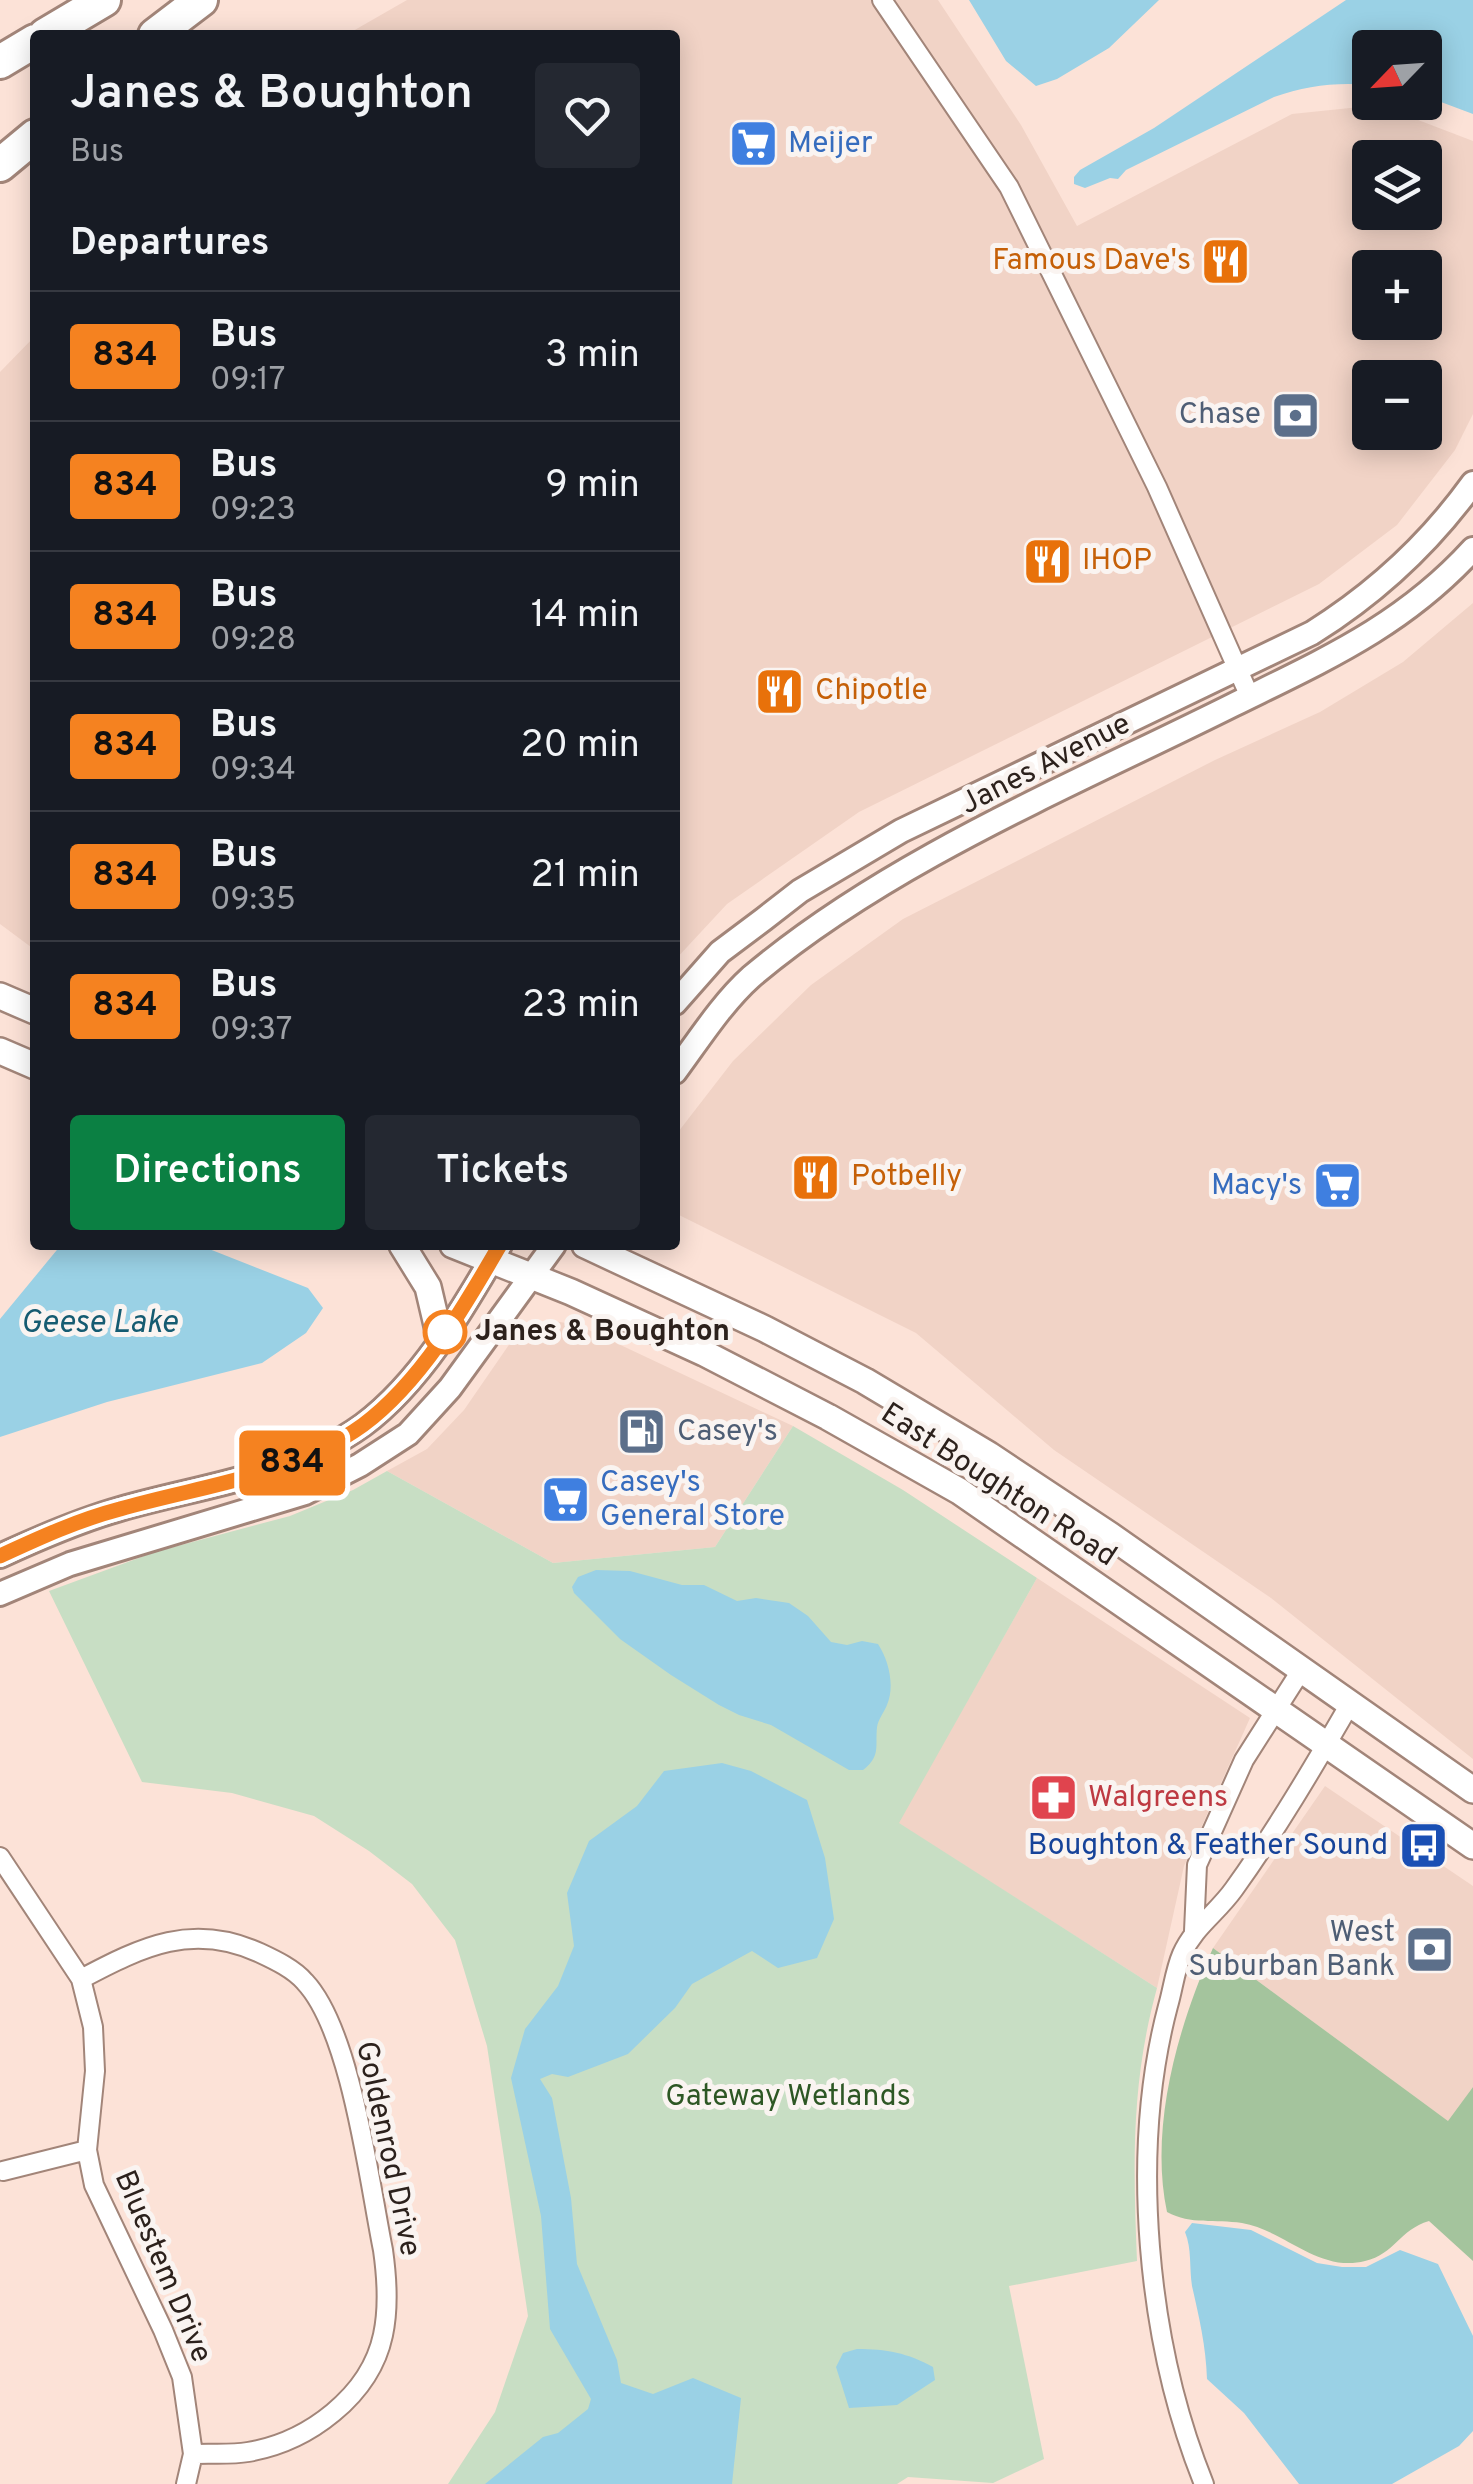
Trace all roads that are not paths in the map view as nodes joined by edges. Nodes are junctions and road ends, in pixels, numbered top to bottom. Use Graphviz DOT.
graph roads {
  1 [pos="104,0"];
  2 [pos="201,0"];
  3 [pos="882,0"];
  4 [pos="53,30"];
  5 [pos="162,30"];
  6 [pos="30,44"];
  7 [pos="0,62"];
  8 [pos="30,140"];
  9 [pos="0,165"];
  10 [pos="1473,483"];
  11 [pos="1473,549"];
  12 [pos="1236,668"];
  13 [pos="1250,697"];
  14 [pos="0,996"];
  15 [pos="680,998"];
  16 [pos="30,1009"];
  17 [pos="0,1051"];
  18 [pos="30,1064"];
  19 [pos="680,1066"];
  20 [pos="405,1250"];
  21 [pos="550,1250"];
  22 [pos="596,1250"];
  23 [pos="637,1250"];
  24 [pos="495,1253"];
  25 [pos="530,1278"];
  26 [pos="680,1289"];
  27 [pos="440,1338"];
  28 [pos="0,1556"];
  29 [pos="0,1594"];
  30 [pos="1302,1669"];
  31 [pos="1351,1702"];
  32 [pos="1276,1708"];
  33 [pos="1327,1744"];
  34 [pos="1473,1790"];
  35 [pos="1473,1846"];
  36 [pos="0,1857"];
  37 [pos="1194,1931"];
  38 [pos="81,1979"];
  39 [pos="87,2150"];
  40 [pos="3,2171"];
  41 [pos="193,2454"];
  42 [pos="186,2484"];
  43 [pos="1204,2484"];
  1 -- 4 [label="highway"];
  2 -- 5 [label="highway"];
  3 -- 12 [label="street"];
  6 -- 7 [label="highway"];
  8 -- 9 [label="highway"];
  10 -- 12 [label="street, Janes Avenue"];
  11 -- 13 [label="street, Janes Avenue"];
  12 -- 13 [label="street"];
  12 -- 15 [label="street, Janes Avenue"];
  13 -- 19 [label="street, Janes Avenue"];
  14 -- 16 [label="main road"];
  17 -- 18 [label="main road"];
  20 -- 27 [label="main road"];
  21 -- 25 [label="street"];
  22 -- 26 [label="main road, East Boughton Road"];
  23 -- 26 [label="main road"];
  24 -- 25 [label="main road, East Boughton Road"];
  24 -- 27 [label="street"];
  25 -- 29 [label="street"];
  25 -- 32 [label="main road, East Boughton Road"];
  26 -- 30 [label="main road, East Boughton Road"];
  27 -- 28 [label="street"];
  30 -- 31 [label="main road, East Boughton Road"];
  30 -- 32 [label="street"];
  31 -- 33 [label="street"];
  31 -- 34 [label="main road, East Boughton Road"];
  32 -- 33 [label="main road, East Boughton Road"];
  32 -- 37 [label="street"];
  33 -- 35 [label="main road, East Boughton Road"];
  33 -- 37 [label="street"];
  36 -- 38 [label="street, Bluestem Drive"];
  37 -- 43 [label="street"];
  38 -- 39 [label="street, Bluestem Drive"];
  38 -- 41 [label="street, Goldenrod Drive"];
  39 -- 40 [label="street"];
  39 -- 41 [label="street, Bluestem Drive"];
  41 -- 42 [label="street, Bluestem Drive"];
}
